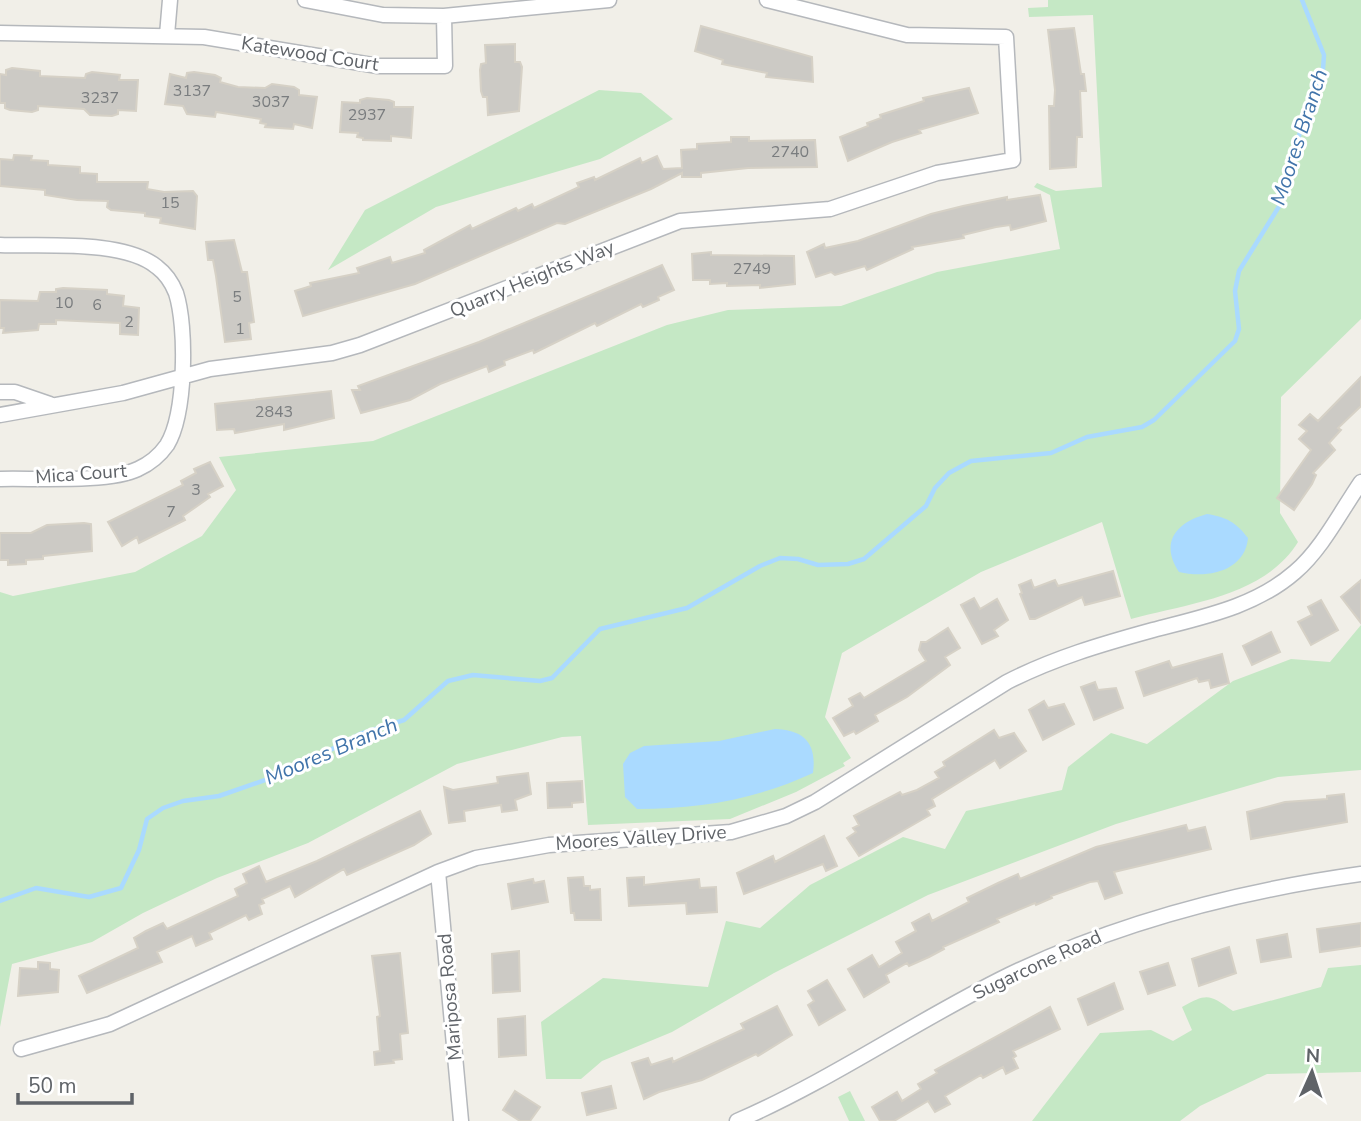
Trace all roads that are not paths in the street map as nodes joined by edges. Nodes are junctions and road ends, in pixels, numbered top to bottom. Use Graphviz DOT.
graph roads {
  1 [pos="170,0"];
  2 [pos="305,0"];
  3 [pos="609,0"];
  4 [pos="767,0"];
  5 [pos="444,16"];
  6 [pos="0,33"];
  7 [pos="167,35"];
  8 [pos="0,245"];
  9 [pos="180,377"];
  10 [pos="0,392"];
  11 [pos="50,404"];
  12 [pos="0,415"];
  13 [pos="0,479"];
  14 [pos="1361,482"];
  15 [pos="439,872"];
  16 [pos="1361,874"];
  17 [pos="21,1049"];
  18 [pos="461,1121"];
  19 [pos="737,1121"];
  1 -- 7 [label="street"];
  2 -- 5 [label="street"];
  3 -- 5 [label="street"];
  4 -- 9 [label="street, Quarry Heights Way"];
  5 -- 7 [label="street, Katewood Court"];
  6 -- 7 [label="street, Katewood Court"];
  8 -- 9 [label="street, Mica Court"];
  9 -- 11 [label="street, Quarry Heights Way"];
  9 -- 13 [label="street, Mica Court"];
  10 -- 11 [label="street, Quarry Heights Way"];
  11 -- 12 [label="street, Quarry Heights Way"];
  14 -- 15 [label="street, Moores Valley Drive"];
  15 -- 17 [label="street, Moores Valley Drive"];
  15 -- 18 [label="street, Mariposa Road"];
  16 -- 19 [label="street, Sugarcone Road"];
}
